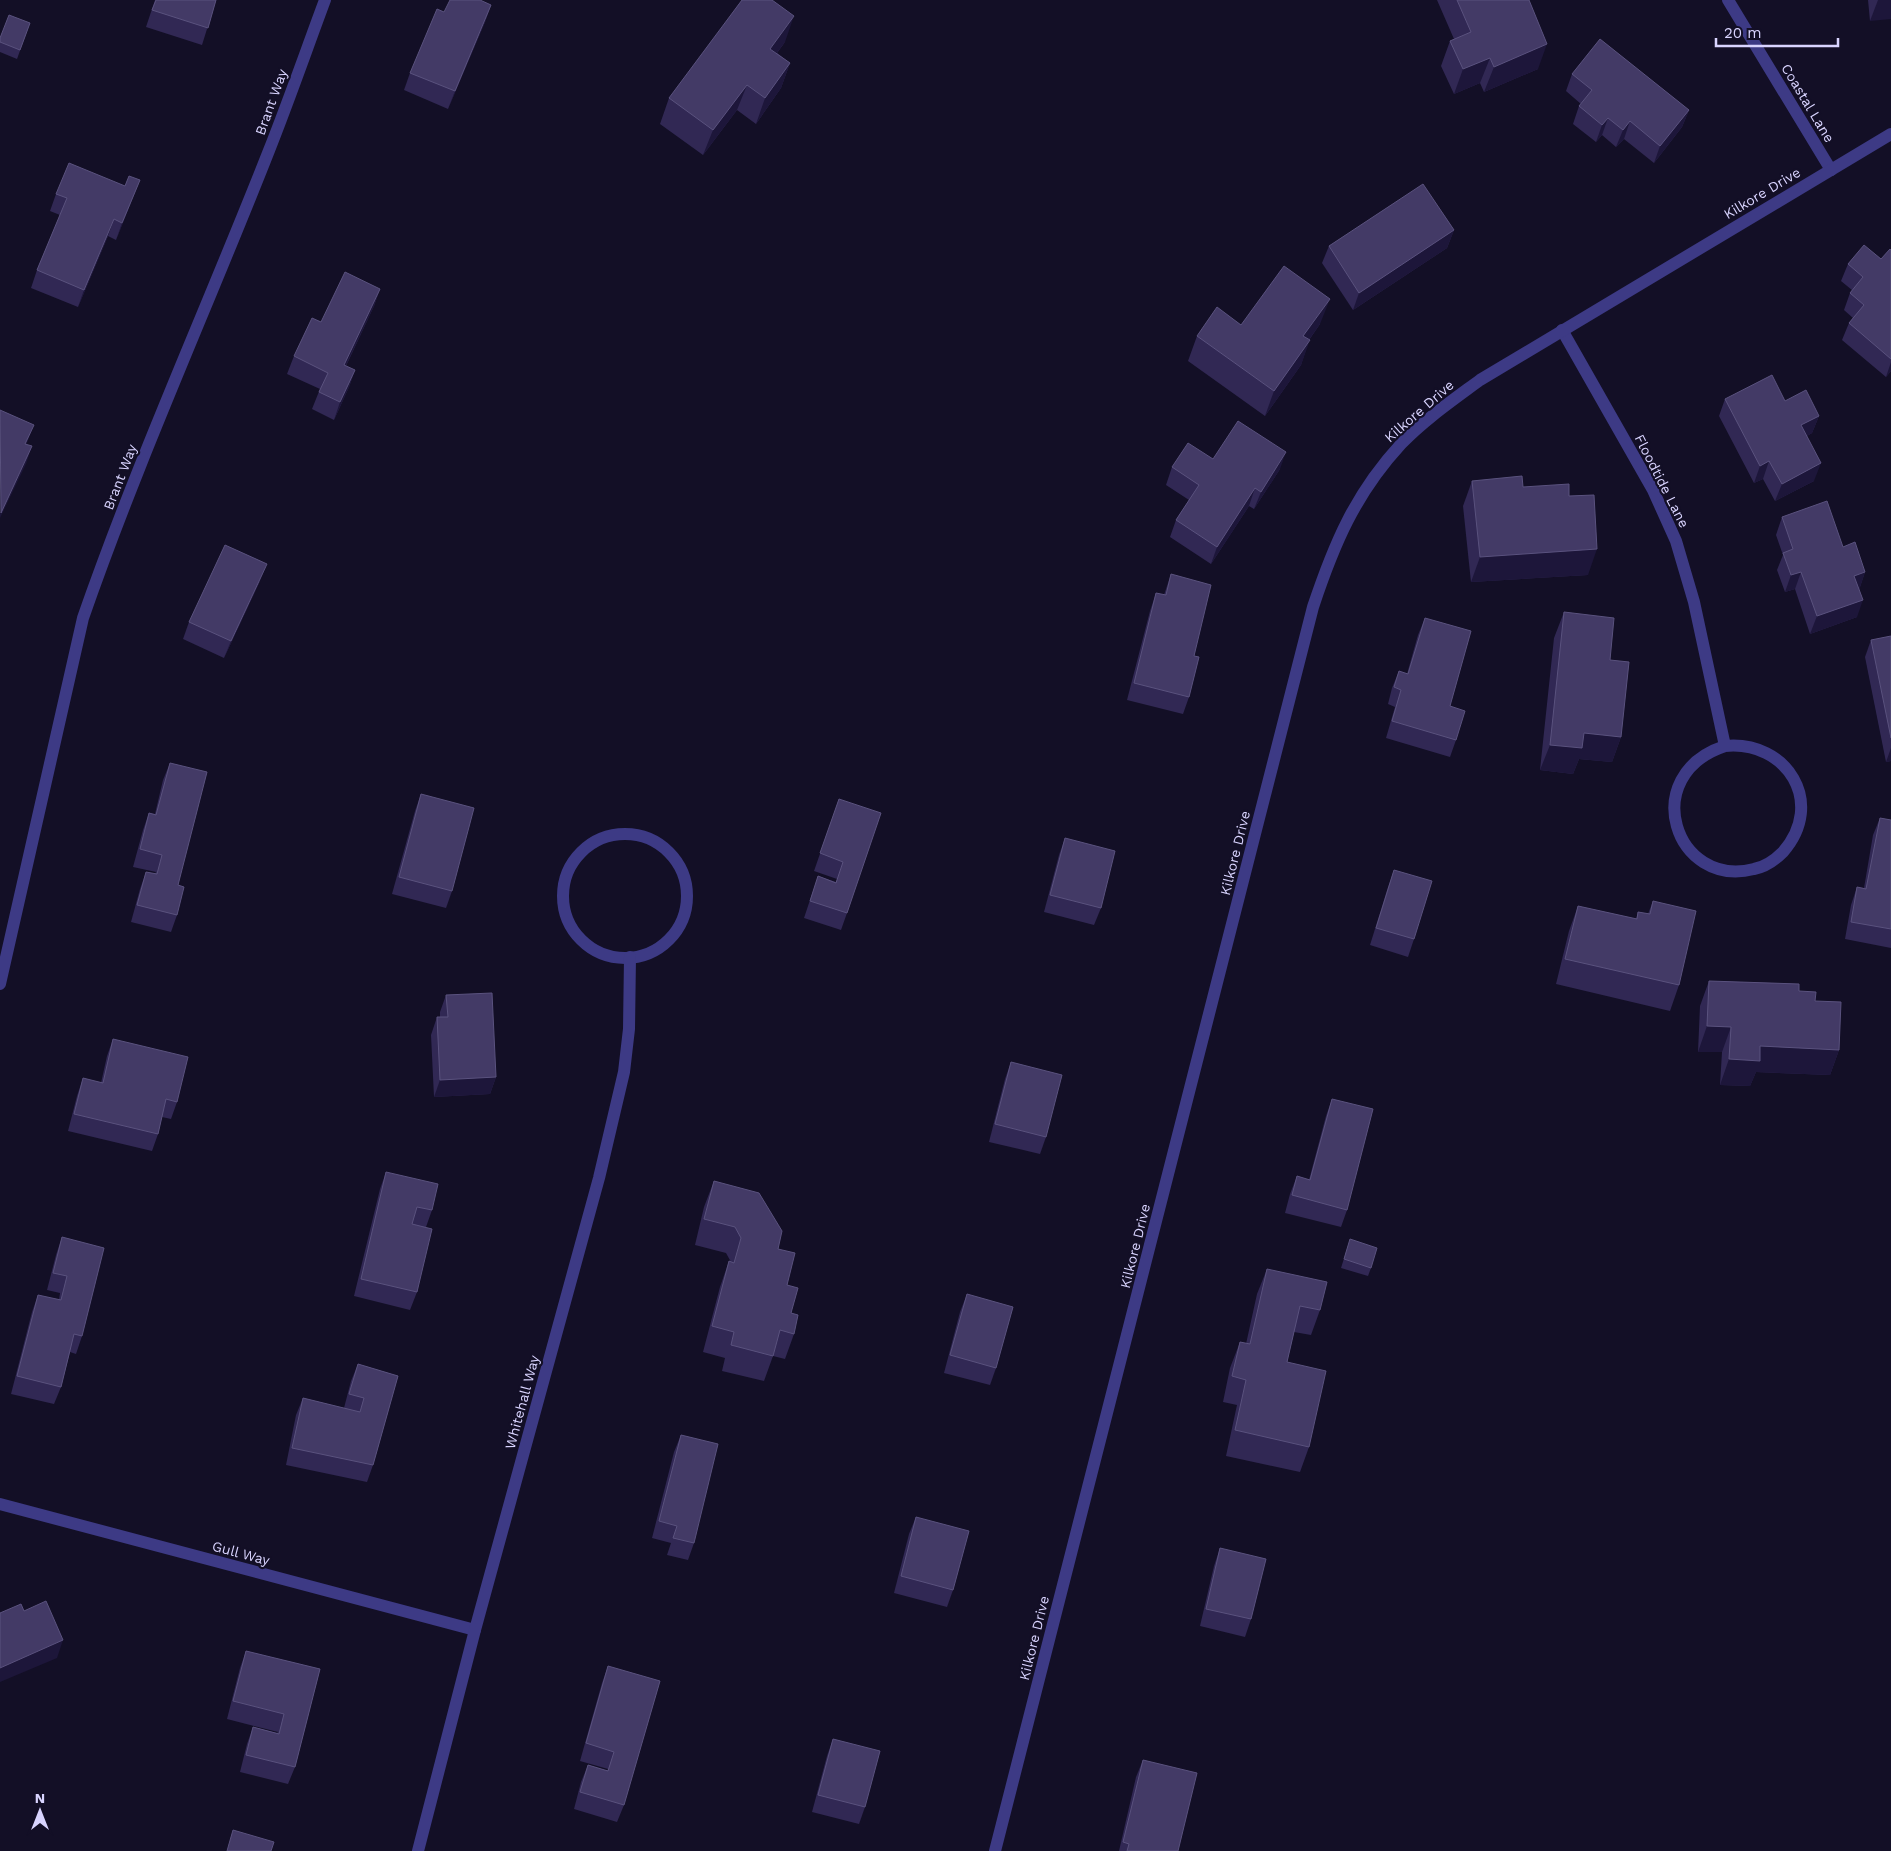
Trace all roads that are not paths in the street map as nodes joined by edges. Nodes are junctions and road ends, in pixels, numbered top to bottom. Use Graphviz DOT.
graph roads {
  1 [pos="325,0"];
  2 [pos="1728,0"];
  3 [pos="1891,134"];
  4 [pos="1831,170"];
  5 [pos="1562,330"];
  6 [pos="1725,746"];
  7 [pos="630,957"];
  8 [pos="0,984"];
  9 [pos="0,1504"];
  10 [pos="475,1630"];
  11 [pos="418,1851"];
  12 [pos="995,1851"];
  1 -- 8 [label="street, Brant Way"];
  2 -- 4 [label="street, Coastal Lane"];
  3 -- 4 [label="street, Kilkore Drive"];
  4 -- 5 [label="street, Kilkore Drive"];
  5 -- 6 [label="street, Floodtide Lane"];
  5 -- 12 [label="street, Kilkore Drive"];
  6 -- 6 [label="street"];
  7 -- 7 [label="street"];
  7 -- 10 [label="street, Whitehall Way"];
  9 -- 10 [label="street, Gull Way"];
  10 -- 11 [label="street, Whitehall Way"];
}
